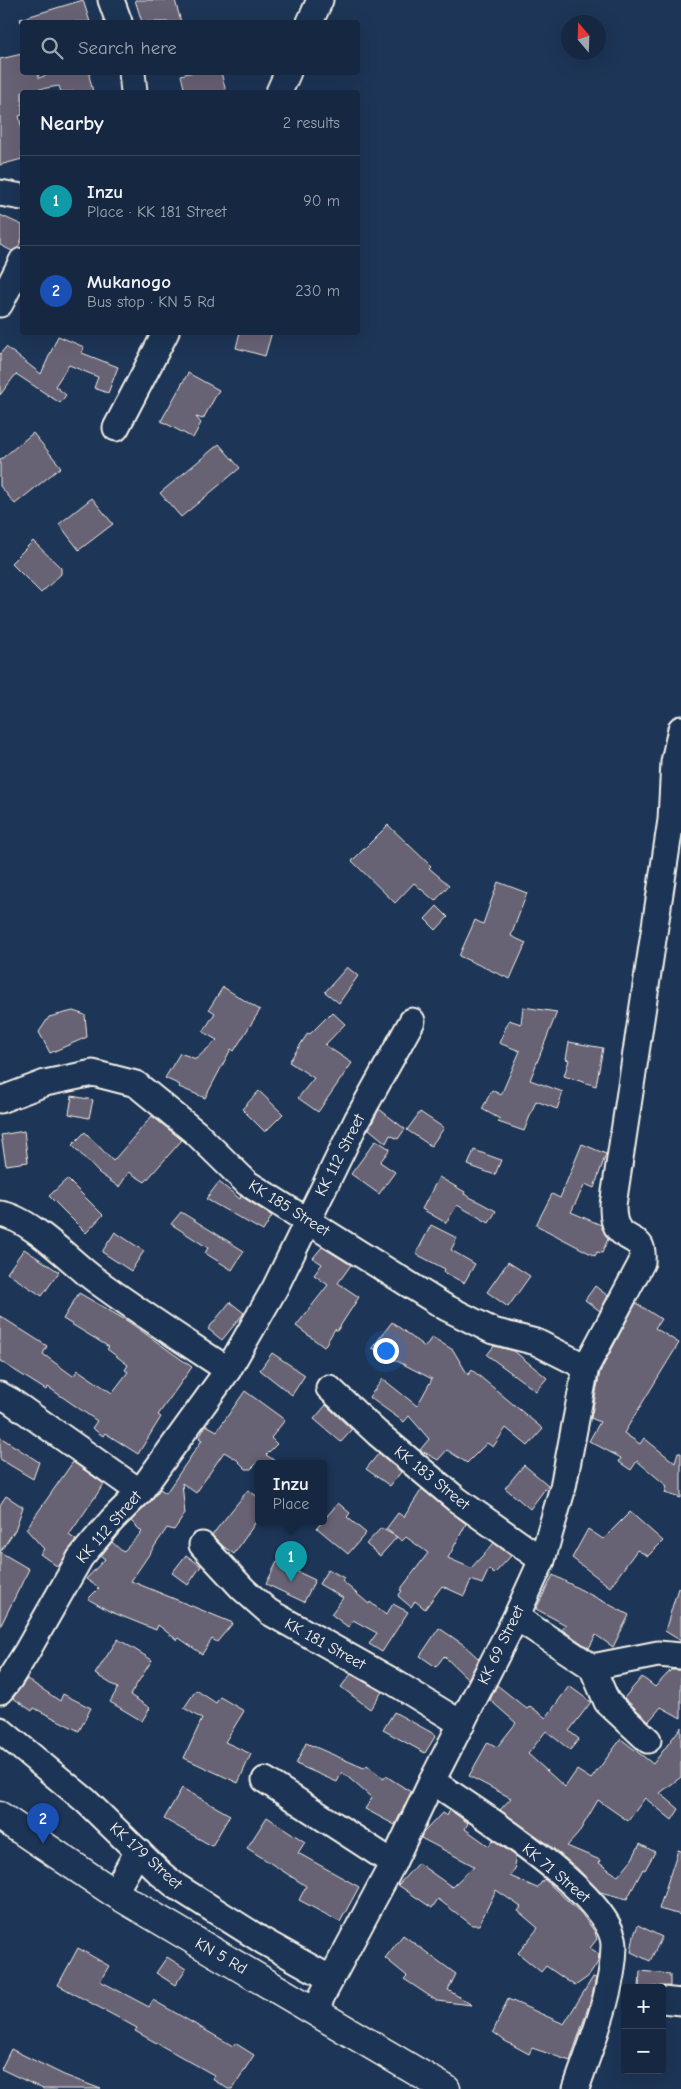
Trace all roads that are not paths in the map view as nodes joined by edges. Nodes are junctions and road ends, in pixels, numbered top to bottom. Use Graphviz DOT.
graph roads {
  1 [pos="111,0"];
  2 [pos="320,0"];
  3 [pos="118,20"];
  4 [pos="311,20"];
  5 [pos="132,75"];
  6 [pos="287,75"];
  7 [pos="134,90"];
  8 [pos="280,90"];
  9 [pos="0,193"];
  10 [pos="20,196"];
  11 [pos="20,265"];
  12 [pos="0,304"];
  13 [pos="164,335"];
  14 [pos="116,428"];
  15 [pos="681,729"];
  16 [pos="412,1021"];
  17 [pos="0,1100"];
  18 [pos="0,1214"];
  19 [pos="308,1220"];
  20 [pos="586,1367"];
  21 [pos="228,1370"];
  22 [pos="329,1388"];
  23 [pos="0,1396"];
  24 [pos="140,1492"];
  25 [pos="202,1545"];
  26 [pos="542,1560"];
  27 [pos="516,1617"];
  28 [pos="681,1656"];
  29 [pos="592,1667"];
  30 [pos="0,1691"];
  31 [pos="462,1724"];
  32 [pos="0,1730"];
  33 [pos="648,1740"];
  34 [pos="265,1780"];
  35 [pos="432,1781"];
  36 [pos="0,1816"];
  37 [pos="138,1851"];
  38 [pos="394,1863"];
  39 [pos="114,1893"];
  40 [pos="331,1979"];
  41 [pos="616,1995"];
  42 [pos="666,2000"];
  43 [pos="681,2002"];
  44 [pos="314,2011"];
  45 [pos="446,2089"];
  46 [pos="576,2089"];
  1 -- 3 [label="street"];
  2 -- 4 [label="street"];
  5 -- 7 [label="street"];
  6 -- 8 [label="street"];
  9 -- 10 [label="street"];
  11 -- 12 [label="street"];
  13 -- 14 [label="street"];
  15 -- 20 [label="street, KK 69 Street"];
  16 -- 19 [label="street, KK 112 Street"];
  17 -- 19 [label="street, KK 185 Street"];
  18 -- 21 [label="street"];
  19 -- 20 [label="street, KK 185 Street"];
  19 -- 21 [label="street, KK 112 Street"];
  20 -- 26 [label="street, KK 69 Street"];
  21 -- 24 [label="street, KK 112 Street"];
  22 -- 26 [label="street, KK 183 Street"];
  23 -- 24 [label="street"];
  24 -- 30 [label="street, KK 112 Street"];
  25 -- 31 [label="street, KK 181 Street"];
  26 -- 27 [label="street, KK 69 Street"];
  27 -- 29 [label="street"];
  27 -- 31 [label="street, KK 69 Street"];
  28 -- 29 [label="street"];
  29 -- 33 [label="street"];
  31 -- 35 [label="street, KK 69 Street"];
  32 -- 37 [label="street, KK 179 Street"];
  34 -- 38 [label="street"];
  35 -- 38 [label="street, KK 69 Street"];
  35 -- 41 [label="street, KK 71 Street"];
  36 -- 39 [label="main road, KN 5 Rd"];
  37 -- 39 [label="street"];
  37 -- 40 [label="street, KK 179 Street"];
  38 -- 40 [label="street, KK 69 Street"];
  39 -- 44 [label="main road, KN 5 Rd"];
  40 -- 44 [label="street, KK 69 Street"];
  41 -- 46 [label="street, KK 71 Street"];
  42 -- 43 [label="street"];
  44 -- 45 [label="main road, KN 5 Rd"];
}
